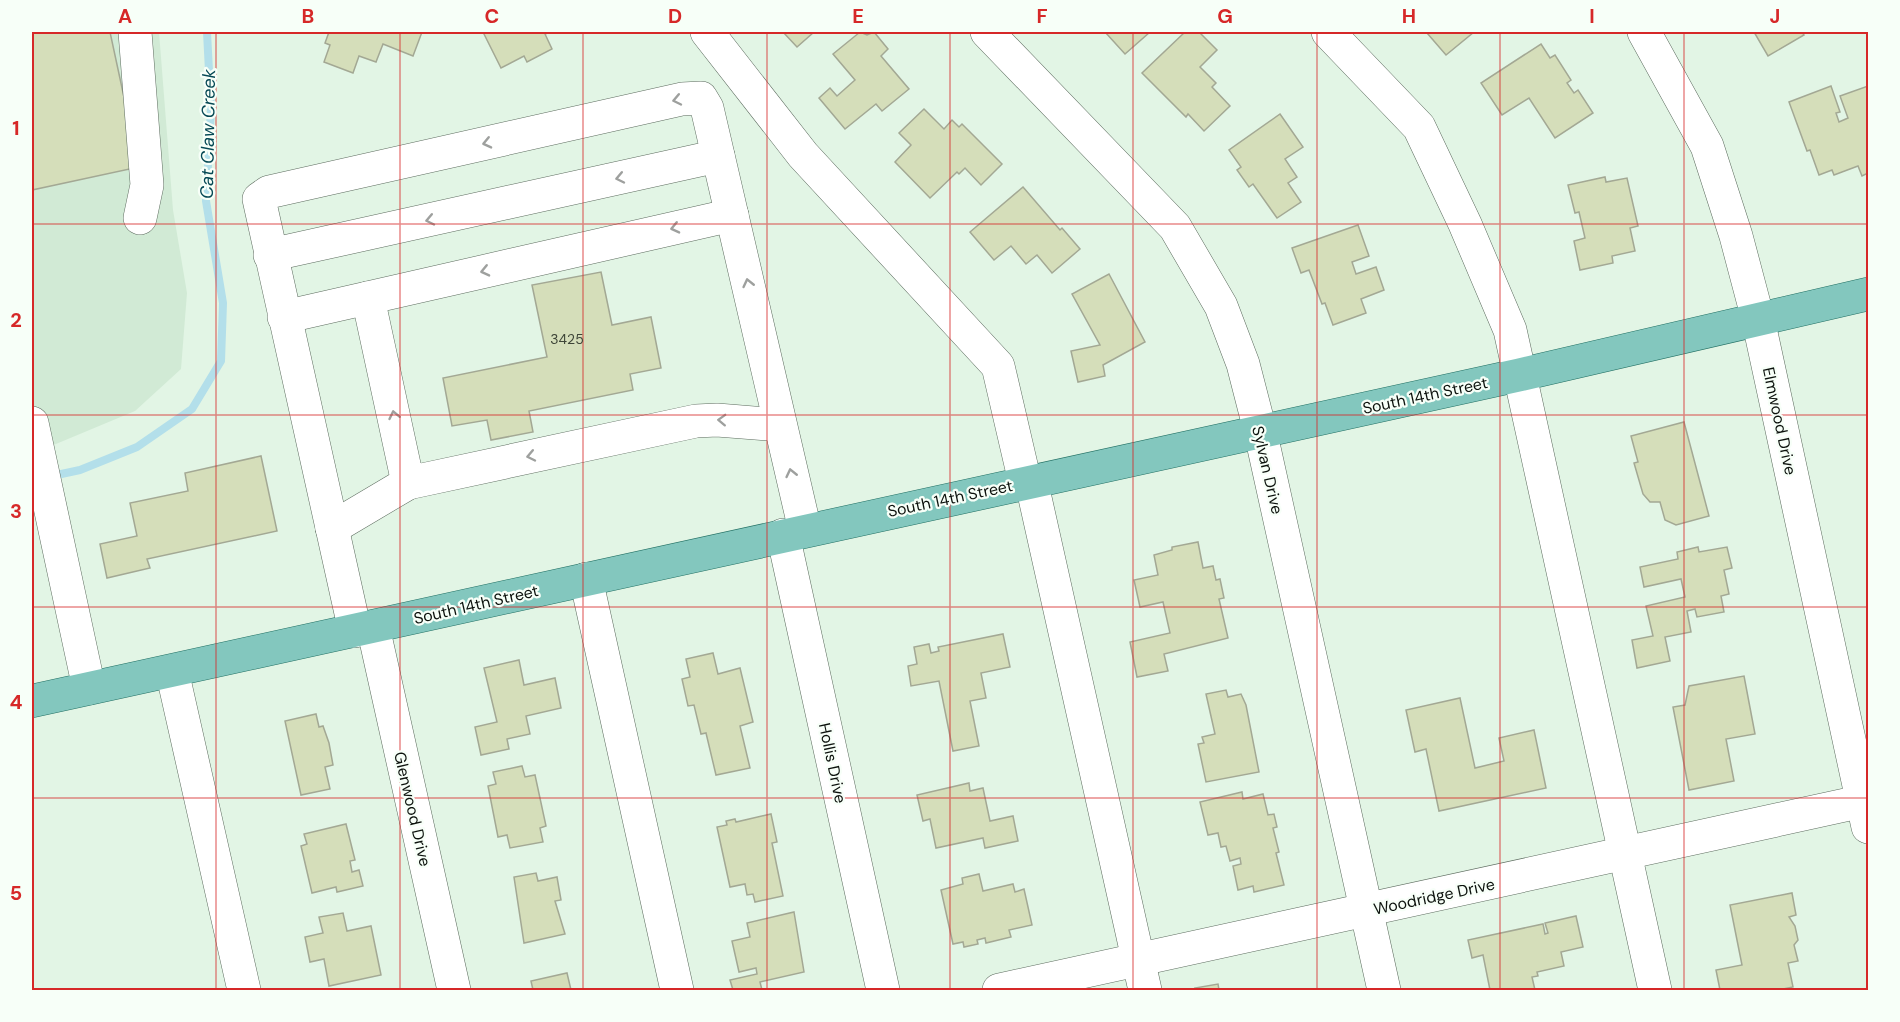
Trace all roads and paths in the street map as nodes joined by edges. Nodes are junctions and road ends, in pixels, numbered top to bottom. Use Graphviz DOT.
graph roads {
  1 [pos="135,32"];
  2 [pos="707,32"];
  3 [pos="987,32"];
  4 [pos="1328,32"];
  5 [pos="1644,32"];
  6 [pos="718,156"];
  7 [pos="732,215"];
  8 [pos="140,218"];
  9 [pos="270,255"];
  10 [pos="1869,294"];
  11 [pos="368,298"];
  12 [pos="284,317"];
  13 [pos="1758,319"];
  14 [pos="1519,375"];
  15 [pos="780,425"];
  16 [pos="1260,430"];
  17 [pos="34,434"];
  18 [pos="1028,481"];
  19 [pos="408,483"];
  20 [pos="332,528"];
  21 [pos="794,533"];
  22 [pos="586,579"];
  23 [pos="364,629"];
  24 [pos="172,671"];
  25 [pos="89,688"];
  26 [pos="32,701"];
  27 [pos="1867,810"];
  28 [pos="1626,854"];
  29 [pos="1366,911"];
  30 [pos="1142,975"];
  31 [pos="244,990"];
  32 [pos="454,990"];
  33 [pos="677,990"];
  34 [pos="883,990"];
  35 [pos="999,990"];
  36 [pos="1384,990"];
  37 [pos="1655,990"];
  1 -- 8 [label="street"];
  2 -- 18 [label="street"];
  3 -- 16 [label="street, Sylvan Drive"];
  4 -- 14 [label="street"];
  5 -- 13 [label="street, Elmwood Drive"];
  6 -- 7 [label="street, Hollis Drive"];
  6 -- 9 [label="street, one-way"];
  6 -- 9 [label="street, Hollis Drive, one-way"];
  7 -- 11 [label="street, one-way"];
  15 -- 7 [label="street, Hollis Drive, one-way"];
  9 -- 12 [label="street, Glenwood Drive"];
  10 -- 13 [label="main road, South 14th Street"];
  11 -- 12 [label="street"];
  19 -- 11 [label="street, one-way"];
  12 -- 20 [label="street, Glenwood Drive"];
  13 -- 14 [label="main road, South 14th Street"];
  13 -- 27 [label="street, Elmwood Drive"];
  14 -- 16 [label="main road, South 14th Street"];
  14 -- 28 [label="street"];
  15 -- 19 [label="street, one-way"];
  21 -- 15 [label="street, Hollis Drive, one-way"];
  16 -- 18 [label="main road, South 14th Street"];
  16 -- 29 [label="street, Sylvan Drive"];
  17 -- 25 [label="street"];
  18 -- 21 [label="main road, South 14th Street"];
  18 -- 30 [label="street"];
  19 -- 20 [label="street"];
  20 -- 23 [label="street, Glenwood Drive"];
  21 -- 22 [label="main road, South 14th Street"];
  21 -- 34 [label="street, Hollis Drive"];
  22 -- 23 [label="main road, South 14th Street"];
  22 -- 33 [label="street"];
  23 -- 24 [label="main road, South 14th Street"];
  23 -- 32 [label="street, Glenwood Drive"];
  24 -- 25 [label="main road, South 14th Street"];
  24 -- 31 [label="street"];
  25 -- 26 [label="main road, South 14th Street"];
  27 -- 28 [label="street, Woodridge Drive"];
  28 -- 29 [label="street, Woodridge Drive"];
  28 -- 37 [label="street"];
  29 -- 30 [label="street, Woodridge Drive"];
  29 -- 36 [label="street, Sylvan Drive"];
  30 -- 35 [label="street, Woodridge Drive"];
}
